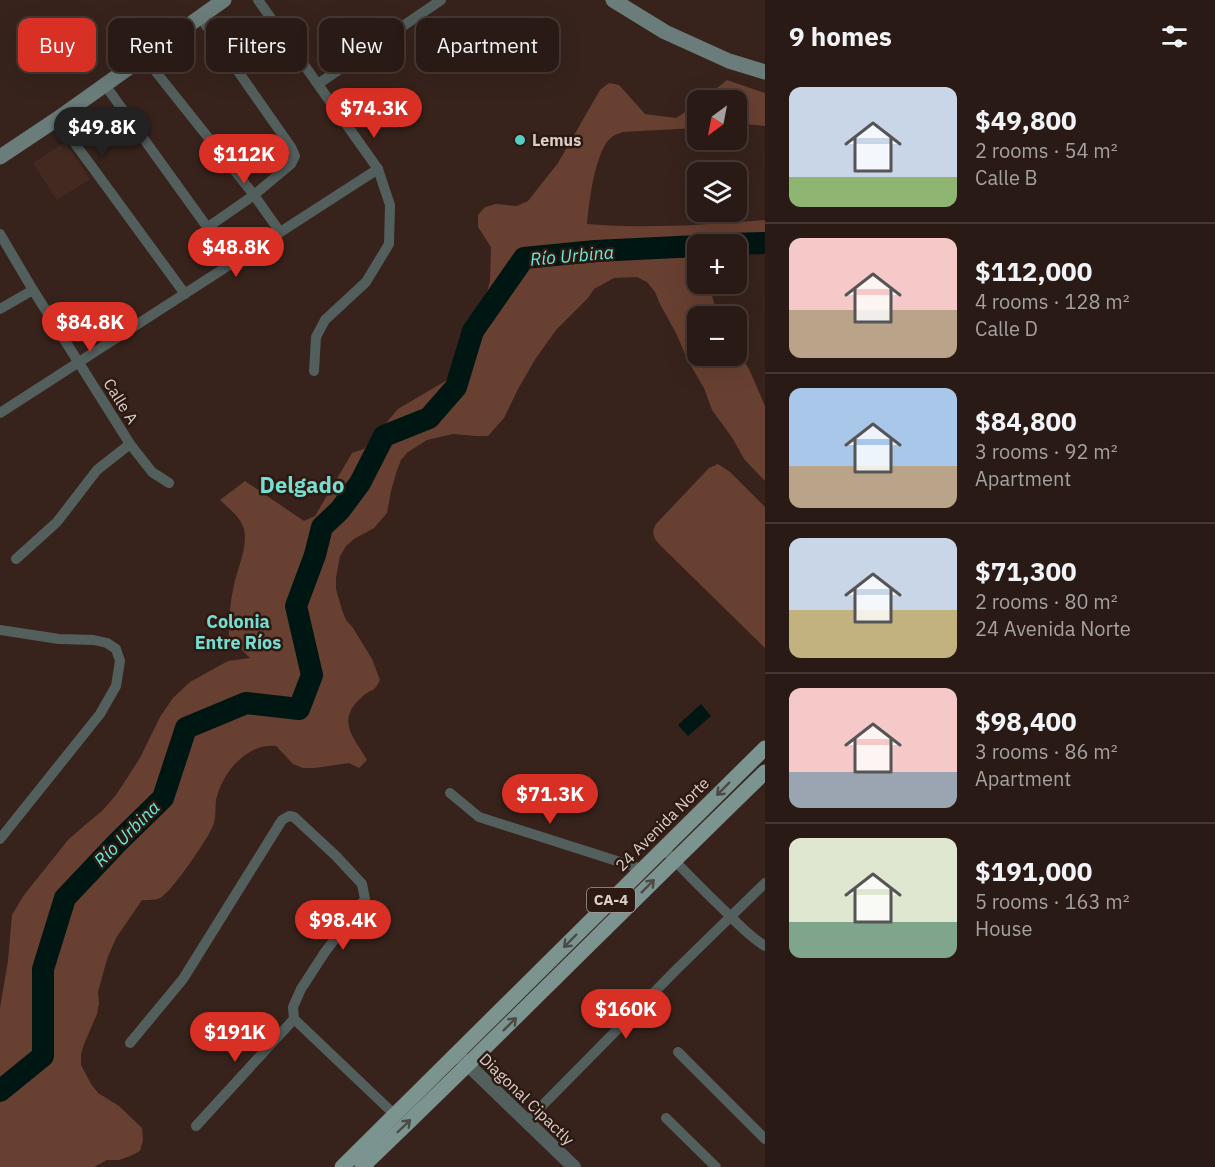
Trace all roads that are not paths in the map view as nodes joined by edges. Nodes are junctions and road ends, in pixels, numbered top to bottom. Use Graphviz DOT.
graph roads {
  1 [pos="224,0"];
  2 [pos="258,0"];
  3 [pos="441,0"];
  4 [pos="614,0"];
  5 [pos="200,17"];
  6 [pos="194,21"];
  7 [pos="123,72"];
  8 [pos="156,72"];
  9 [pos="765,72"];
  10 [pos="318,84"];
  11 [pos="105,85"];
  12 [pos="57,119"];
  13 [pos="0,157"];
  14 [pos="378,169"];
  15 [pos="254,195"];
  16 [pos="208,227"];
  17 [pos="280,232"];
  18 [pos="0,234"];
  19 [pos="233,263"];
  20 [pos="33,290"];
  21 [pos="185,294"];
  22 [pos="0,309"];
  23 [pos="79,363"];
  24 [pos="314,371"];
  25 [pos="0,413"];
  26 [pos="130,444"];
  27 [pos="169,483"];
  28 [pos="16,559"];
  29 [pos="1,632"];
  30 [pos="765,748"];
  31 [pos="765,772"];
  32 [pos="450,793"];
  33 [pos="0,838"];
  34 [pos="663,848"];
  35 [pos="674,860"];
  36 [pos="642,869"];
  37 [pos="765,883"];
  38 [pos="730,916"];
  39 [pos="765,946"];
  40 [pos="294,1019"];
  41 [pos="130,1043"];
  42 [pos="678,1052"];
  43 [pos="463,1059"];
  44 [pos="395,1115"];
  45 [pos="666,1118"];
  46 [pos="526,1122"];
  47 [pos="196,1126"];
  48 [pos="765,1139"];
  49 [pos="342,1167"];
  50 [pos="362,1167"];
  51 [pos="574,1167"];
  52 [pos="716,1167"];
  1 -- 5 [label="main road"];
  2 -- 10 [label="street"];
  3 -- 10 [label="street"];
  4 -- 9 [label="main road"];
  5 -- 6 [label="main road"];
  5 -- 15 [label="street"];
  7 -- 11 [label="main road"];
  8 -- 15 [label="street"];
  10 -- 14 [label="street"];
  11 -- 12 [label="main road"];
  11 -- 16 [label="street"];
  12 -- 13 [label="main road"];
  12 -- 21 [label="street"];
  14 -- 17 [label="street"];
  14 -- 24 [label="street"];
  15 -- 16 [label="street"];
  15 -- 17 [label="street"];
  16 -- 19 [label="street"];
  17 -- 19 [label="street"];
  18 -- 20 [label="street, Calle A"];
  19 -- 21 [label="street"];
  20 -- 22 [label="street"];
  20 -- 23 [label="street, Calle A"];
  21 -- 23 [label="street"];
  23 -- 25 [label="street"];
  23 -- 26 [label="street, Calle A"];
  26 -- 27 [label="street, Calle A"];
  26 -- 28 [label="street"];
  29 -- 33 [label="street"];
  30 -- 34 [label="main road, 24 Avenida Norte / CA-4, one-way"];
  31 -- 35 [label="main road, 24 Avenida Norte / CA-4"];
  32 -- 36 [label="street"];
  34 -- 35 [label="street"];
  34 -- 36 [label="main road, 24 Avenida Norte / CA-4"];
  35 -- 38 [label="street"];
  43 -- 35 [label="main road, 24 Avenida Norte / CA-4, one-way"];
  36 -- 43 [label="main road, 24 Avenida Norte / CA-4, one-way"];
  37 -- 38 [label="street"];
  38 -- 39 [label="street"];
  38 -- 46 [label="street"];
  40 -- 41 [label="street"];
  40 -- 44 [label="street"];
  40 -- 47 [label="street"];
  42 -- 48 [label="street"];
  43 -- 44 [label="main road, CA-4"];
  43 -- 46 [label="street, Diagonal Cipactly"];
  50 -- 43 [label="main road, CA-4, one-way"];
  44 -- 49 [label="main road, CA-4"];
  45 -- 52 [label="street"];
  46 -- 51 [label="street, Diagonal Cipactly"];
}
